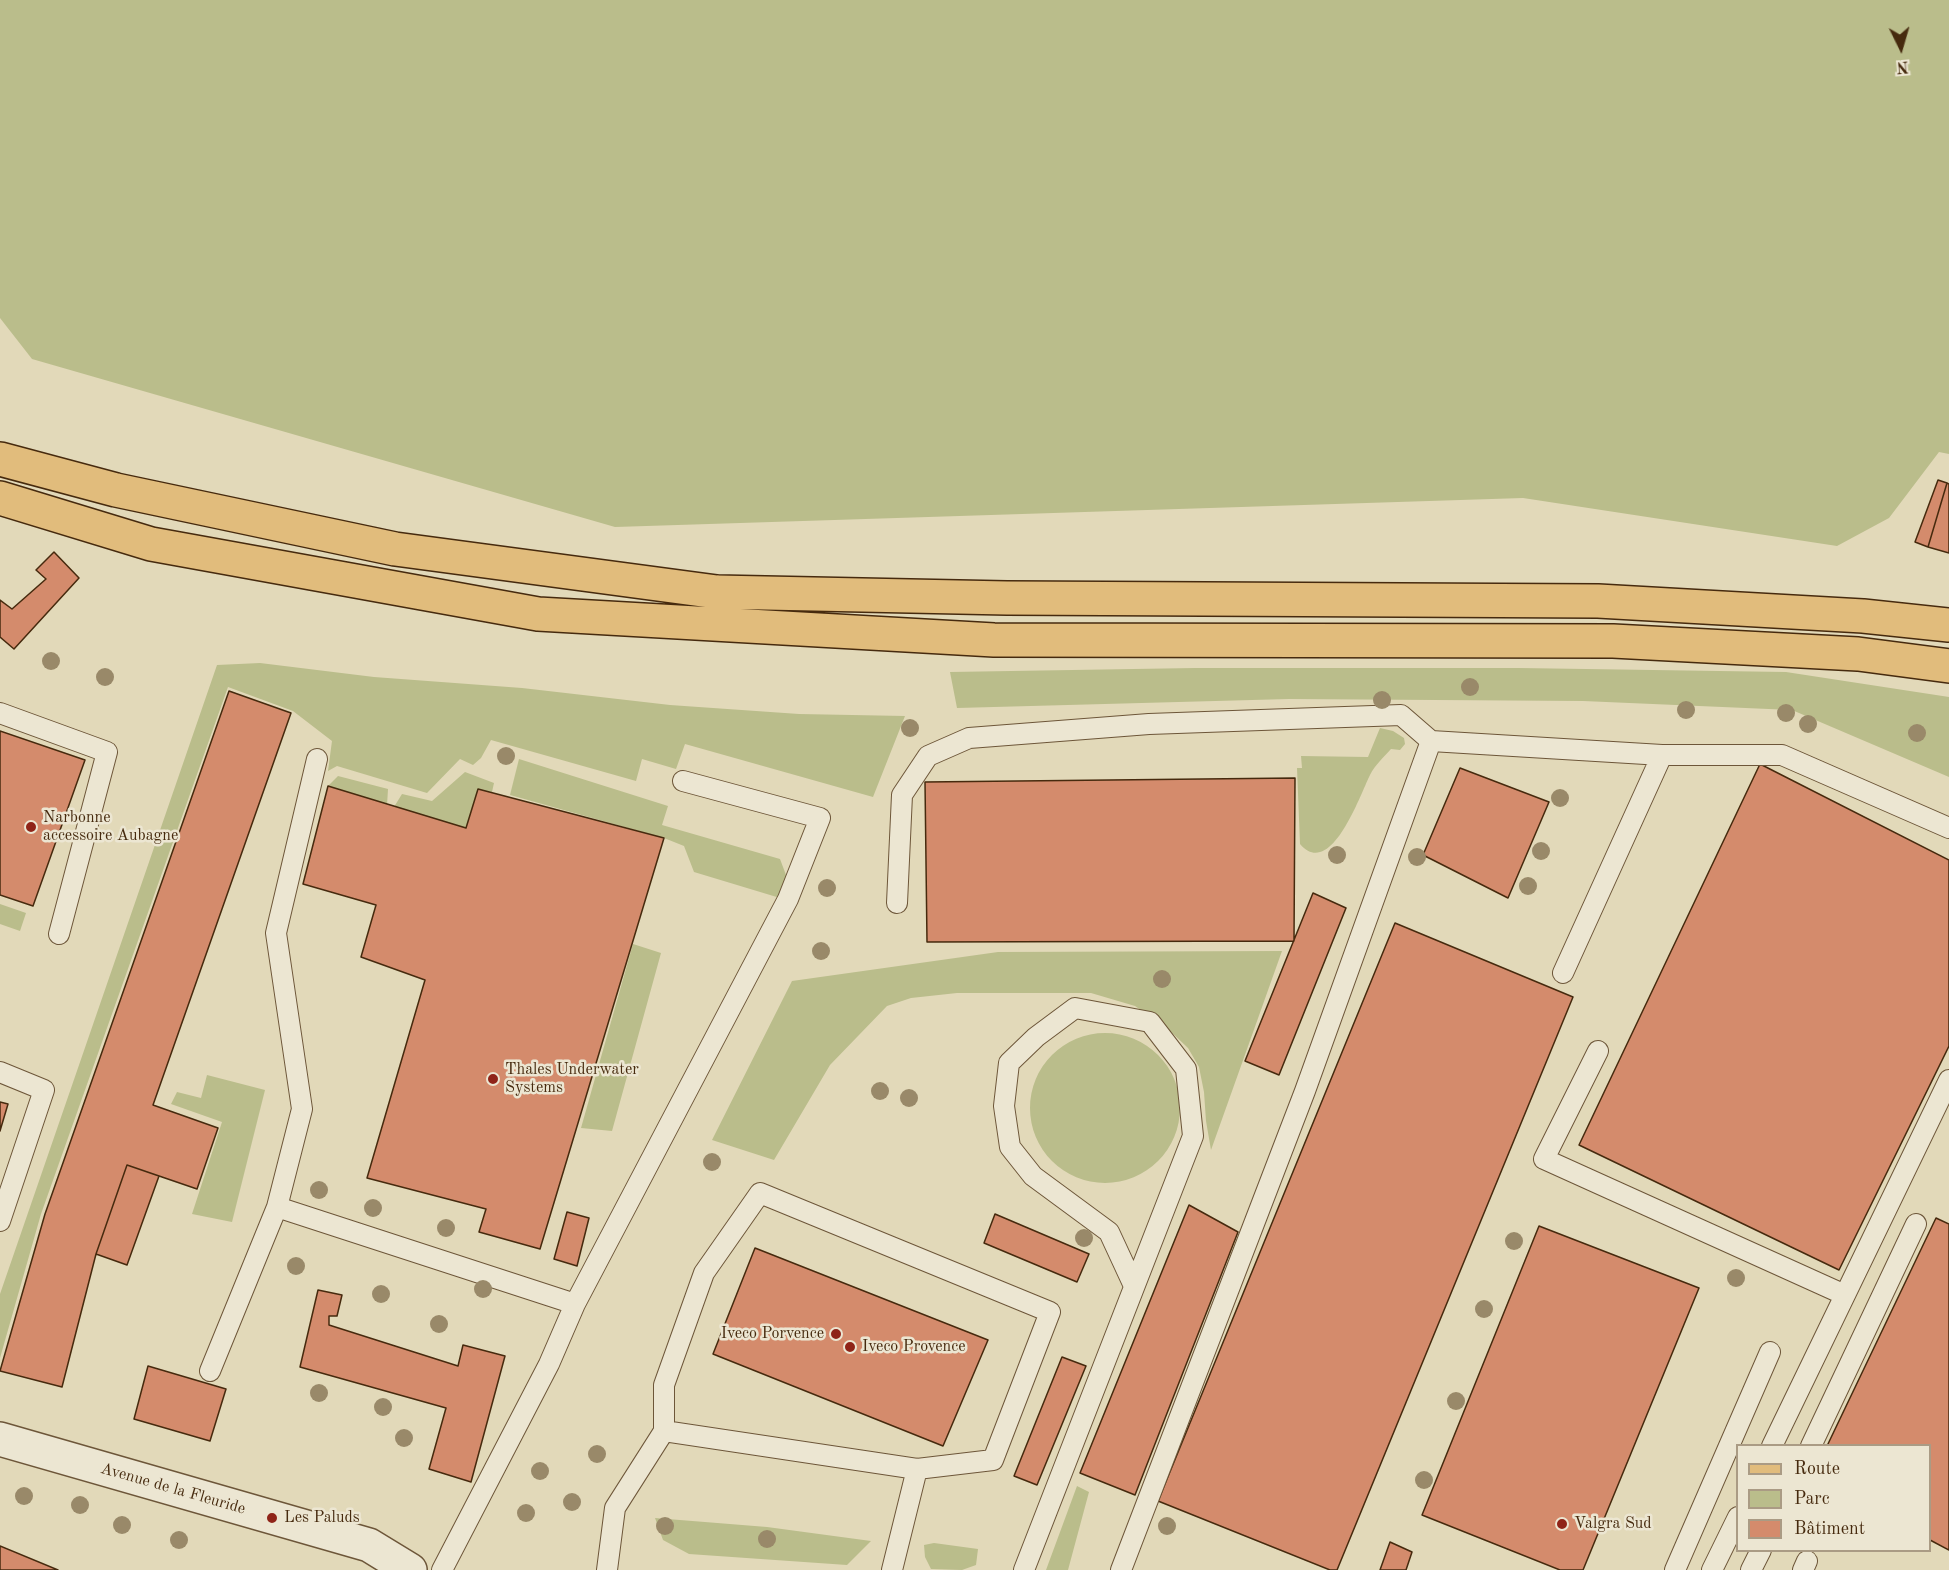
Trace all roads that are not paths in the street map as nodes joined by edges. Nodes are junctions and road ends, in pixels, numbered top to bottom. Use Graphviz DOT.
graph roads {
  1 [pos="0,459"];
  2 [pos="0,498"];
  3 [pos="1949,625"];
  4 [pos="1949,666"];
  5 [pos="0,713"];
  6 [pos="1431,741"];
  7 [pos="1662,755"];
  8 [pos="317,759"];
  9 [pos="683,781"];
  10 [pos="1949,828"];
  11 [pos="897,903"];
  12 [pos="59,934"];
  13 [pos="1563,973"];
  14 [pos="1598,1051"];
  15 [pos="0,1072"];
  16 [pos="1949,1080"];
  17 [pos="278,1207"];
  18 [pos="0,1221"];
  19 [pos="1916,1224"];
  20 [pos="1134,1286"];
  21 [pos="1845,1295"];
  22 [pos="575,1304"];
  23 [pos="1770,1352"];
  24 [pos="210,1371"];
  25 [pos="664,1431"];
  26 [pos="0,1439"];
  27 [pos="1773,1444"];
  28 [pos="1811,1444"];
  29 [pos="917,1469"];
  30 [pos="1736,1519"];
  31 [pos="1760,1552"];
  32 [pos="410,1570"];
  33 [pos="442,1570"];
  34 [pos="607,1570"];
  35 [pos="892,1570"];
  36 [pos="1024,1570"];
  37 [pos="1121,1570"];
  38 [pos="1675,1570"];
  39 [pos="1712,1570"];
  40 [pos="1751,1570"];
  1 -- 3 [label="main road"];
  2 -- 4 [label="main road"];
  5 -- 12 [label="lane"];
  6 -- 7 [label="lane"];
  6 -- 11 [label="lane"];
  6 -- 37 [label="lane"];
  7 -- 10 [label="lane"];
  7 -- 13 [label="lane"];
  8 -- 17 [label="lane"];
  9 -- 22 [label="lane"];
  14 -- 21 [label="lane"];
  15 -- 18 [label="lane"];
  16 -- 21 [label="lane"];
  17 -- 22 [label="lane"];
  17 -- 24 [label="lane"];
  19 -- 28 [label="lane"];
  20 -- 20 [label="lane"];
  20 -- 36 [label="lane"];
  21 -- 27 [label="lane"];
  22 -- 33 [label="lane"];
  23 -- 38 [label="lane"];
  25 -- 29 [label="lane"];
  25 -- 29 [label="lane"];
  25 -- 34 [label="lane"];
  26 -- 32 [label="street, Avenue de la Fleuride"];
  29 -- 35 [label="lane"];
  30 -- 39 [label="lane"];
  31 -- 40 [label="lane"];
}
